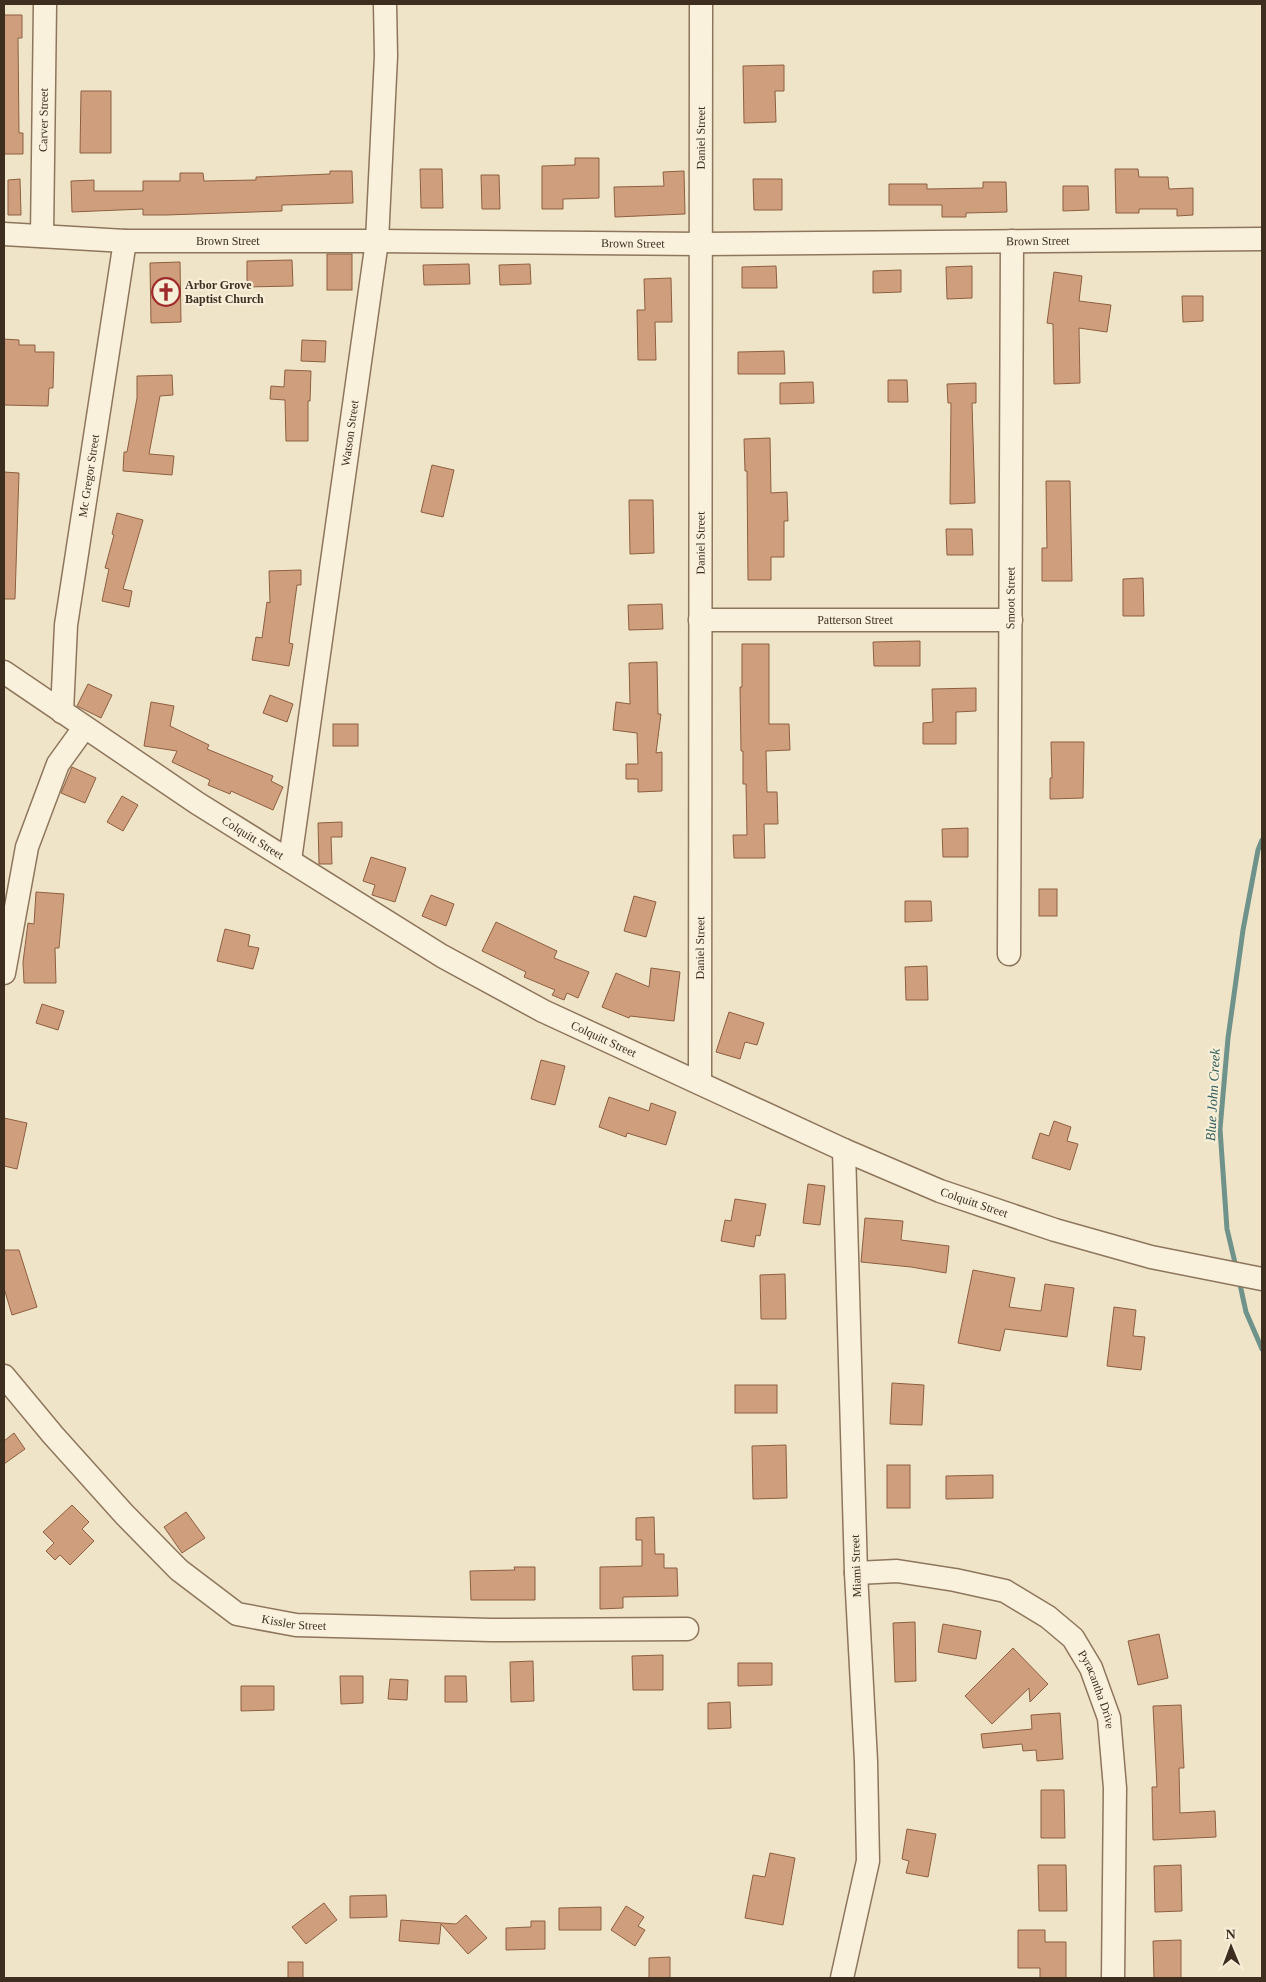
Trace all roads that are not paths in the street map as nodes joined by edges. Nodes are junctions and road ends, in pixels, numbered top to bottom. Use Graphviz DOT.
graph roads {
  1 [pos="45,4"];
  2 [pos="385,4"];
  3 [pos="701,4"];
  4 [pos="4,234"];
  5 [pos="42,236"];
  6 [pos="1262,239"];
  7 [pos="377,241"];
  8 [pos="1012,241"];
  9 [pos="125,242"];
  10 [pos="701,244"];
  11 [pos="700,620"];
  12 [pos="1011,620"];
  13 [pos="4,672"];
  14 [pos="62,712"];
  15 [pos="84,728"];
  16 [pos="290,860"];
  17 [pos="1009,954"];
  18 [pos="4,973"];
  19 [pos="700,1083"];
  20 [pos="844,1150"];
  21 [pos="1262,1279"];
  22 [pos="4,1376"];
  23 [pos="856,1573"];
  24 [pos="687,1629"];
  25 [pos="842,1978"];
  26 [pos="1113,1978"];
  1 -- 5 [label="street, Carver Street"];
  2 -- 7 [label="street, Watson Street"];
  3 -- 10 [label="street, Daniel Street"];
  4 -- 5 [label="street, Brown Street"];
  5 -- 9 [label="street, Brown Street"];
  6 -- 8 [label="street, Brown Street"];
  7 -- 9 [label="street, Brown Street"];
  7 -- 10 [label="street, Brown Street"];
  7 -- 16 [label="street, Watson Street"];
  8 -- 10 [label="street, Brown Street"];
  8 -- 12 [label="street, Smoot Street"];
  9 -- 14 [label="street, Mc Gregor Street"];
  10 -- 11 [label="street, Daniel Street"];
  11 -- 12 [label="street, Patterson Street"];
  11 -- 19 [label="street, Daniel Street"];
  12 -- 17 [label="street, Smoot Street"];
  13 -- 14 [label="street, Colquitt Street"];
  14 -- 15 [label="street, Colquitt Street"];
  15 -- 16 [label="street, Colquitt Street"];
  15 -- 18 [label="street"];
  16 -- 19 [label="street, Colquitt Street"];
  19 -- 20 [label="street, Colquitt Street"];
  20 -- 21 [label="street, Colquitt Street"];
  20 -- 23 [label="street, Miami Street"];
  22 -- 24 [label="street, Kissler Street"];
  23 -- 25 [label="street, Miami Street"];
  23 -- 26 [label="street, Pyracantha Drive"];
}
